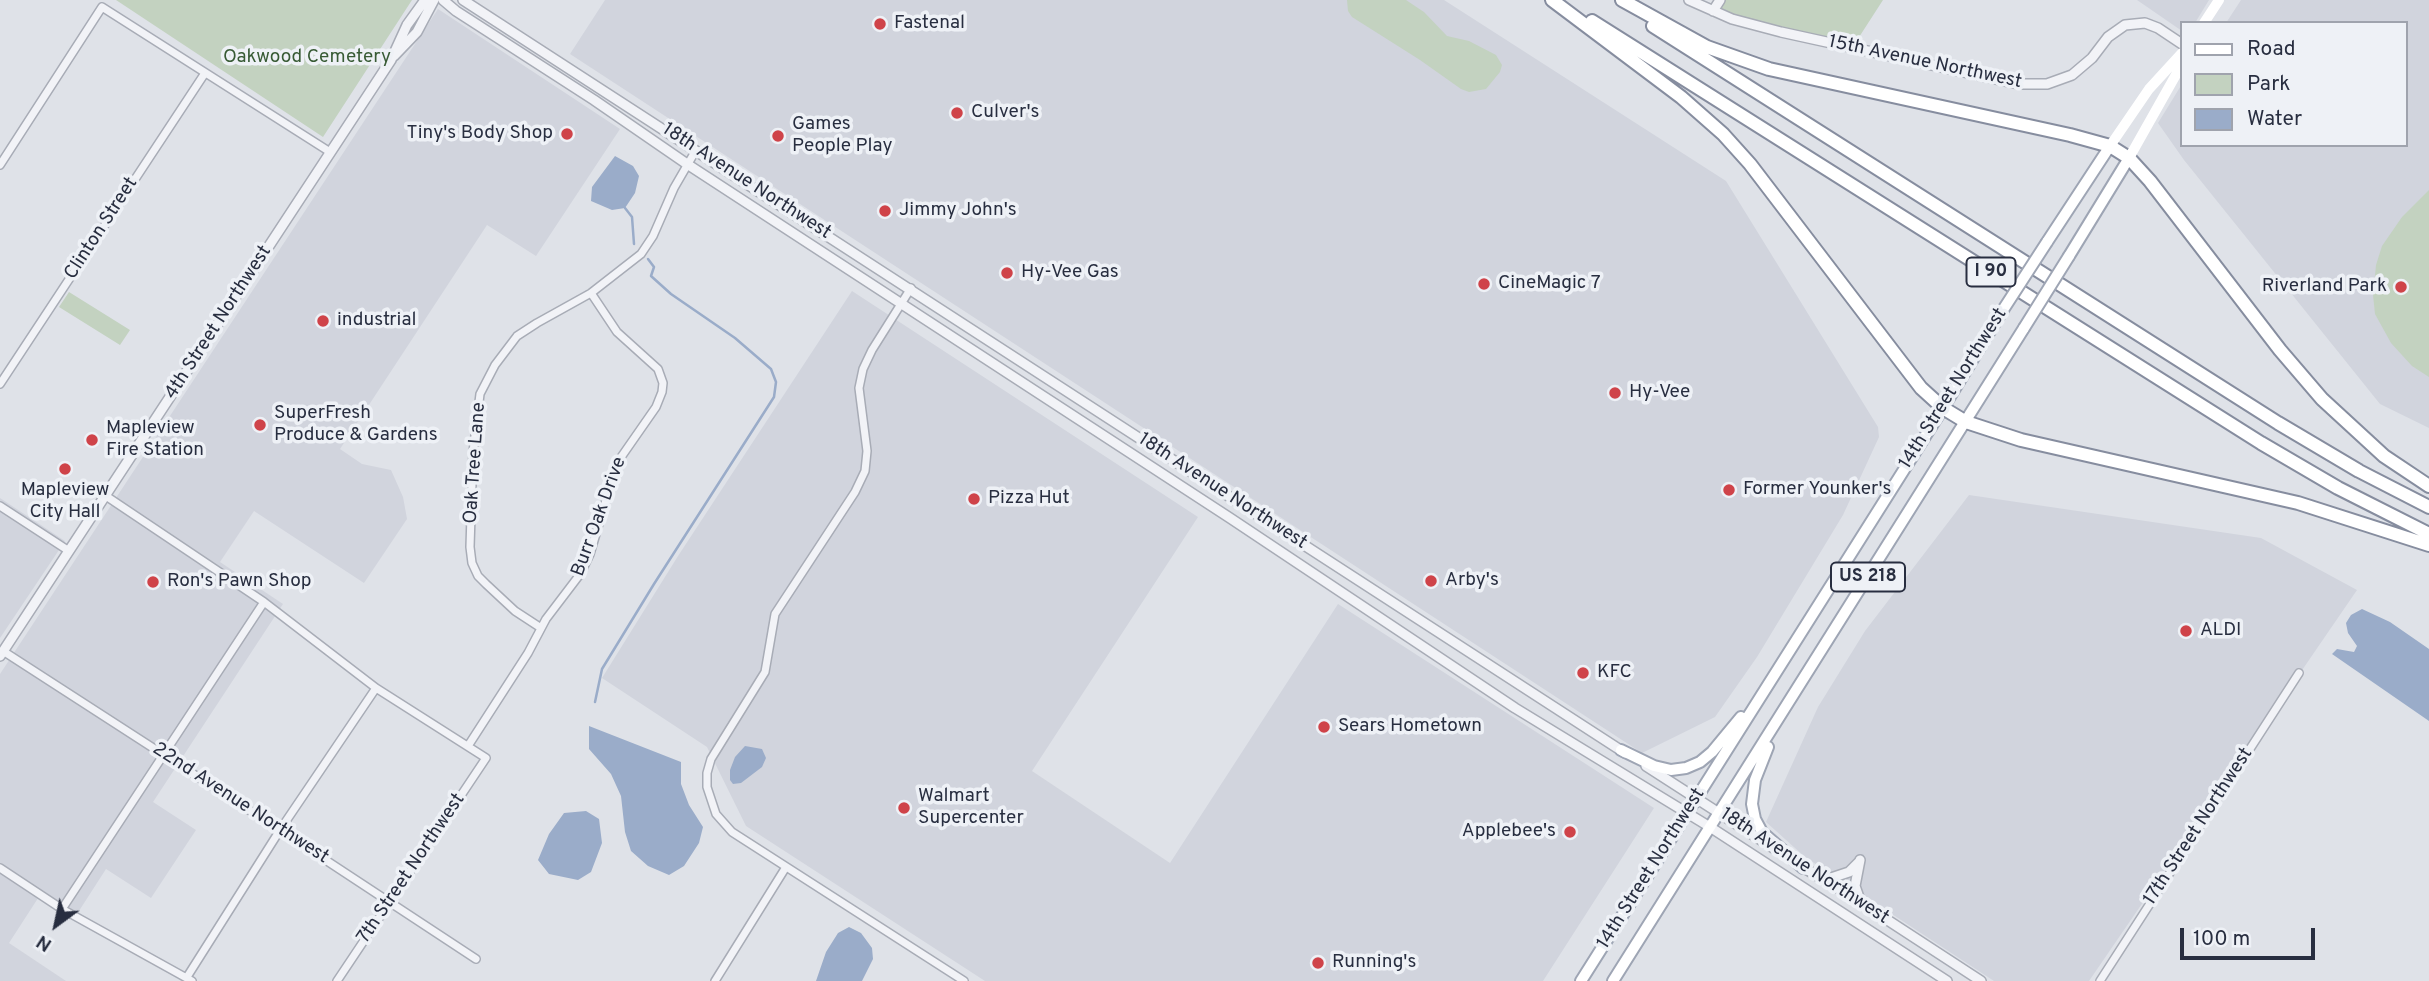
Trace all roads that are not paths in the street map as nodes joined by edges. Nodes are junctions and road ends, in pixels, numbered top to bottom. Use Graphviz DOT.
graph roads {
  1 [pos="425,0"];
  2 [pos="435,0"];
  3 [pos="443,0"];
  4 [pos="1552,0"];
  5 [pos="1559,0"];
  6 [pos="1612,0"];
  7 [pos="1622,0"];
  8 [pos="1689,0"];
  9 [pos="1720,0"];
  10 [pos="2219,0"];
  11 [pos="468,2"];
  12 [pos="456,11"];
  13 [pos="1713,11"];
  14 [pos="429,14"];
  15 [pos="2205,21"];
  16 [pos="2180,43"];
  17 [pos="2180,55"];
  18 [pos="391,60"];
  19 [pos="2180,68"];
  20 [pos="205,73"];
  21 [pos="600,89"];
  22 [pos="594,100"];
  23 [pos="2110,146"];
  24 [pos="696,150"];
  25 [pos="330,152"];
  26 [pos="2129,158"];
  27 [pos="687,164"];
  28 [pos="0,165"];
  29 [pos="911,288"];
  30 [pos="591,293"];
  31 [pos="900,305"];
  32 [pos="0,384"];
  33 [pos="1943,408"];
  34 [pos="1966,422"];
  35 [pos="2429,486"];
  36 [pos="106,496"];
  37 [pos="0,506"];
  38 [pos="2429,507"];
  39 [pos="2429,534"];
  40 [pos="2429,545"];
  41 [pos="69,551"];
  42 [pos="264,602"];
  43 [pos="541,628"];
  44 [pos="2,654"];
  45 [pos="2299,673"];
  46 [pos="1775,674"];
  47 [pos="376,688"];
  48 [pos="1798,689"];
  49 [pos="468,746"];
  50 [pos="1621,750"];
  51 [pos="164,755"];
  52 [pos="1698,798"];
  53 [pos="1688,812"];
  54 [pos="1720,813"];
  55 [pos="1710,827"];
  56 [pos="280,830"];
  57 [pos="786,867"];
  58 [pos="0,868"];
  59 [pos="1803,868"];
  60 [pos="1825,880"];
  61 [pos="1856,886"];
  62 [pos="1849,895"];
  63 [pos="1819,897"];
  64 [pos="1861,903"];
  65 [pos="389,904"];
  66 [pos="62,909"];
  67 [pos="476,959"];
  68 [pos="190,979"];
  69 [pos="337,981"];
  70 [pos="715,981"];
  71 [pos="964,981"];
  72 [pos="1581,981"];
  73 [pos="1613,981"];
  74 [pos="1947,981"];
  75 [pos="1981,981"];
  76 [pos="2100,981"];
  1 -- 18 [label="street, 4th Street Northwest"];
  2 -- 14 [label="street, 4th Street Northwest"];
  3 -- 12 [label="street, 18th Avenue Northwest"];
  4 -- 33 [label="highway"];
  5 -- 39 [label="highway, I 90"];
  6 -- 38 [label="highway, I 90"];
  7 -- 23 [label="highway"];
  8 -- 13 [label="street, 15th Avenue Northwest"];
  9 -- 13 [label="street"];
  10 -- 15 [label="main road"];
  11 -- 21 [label="street, 18th Avenue Northwest"];
  12 -- 14 [label="street"];
  12 -- 22 [label="street, 18th Avenue Northwest"];
  13 -- 16 [label="street, 15th Avenue Northwest"];
  14 -- 18 [label="street, 4th Street Northwest"];
  17 -- 23 [label="main road, 14th Street Northwest"];
  18 -- 25 [label="street, 4th Street Northwest"];
  19 -- 26 [label="main road, 14th Street Northwest"];
  20 -- 25 [label="street"];
  20 -- 28 [label="street"];
  20 -- 32 [label="street, Clinton Street"];
  21 -- 22 [label="street"];
  21 -- 24 [label="street, 18th Avenue Northwest"];
  22 -- 27 [label="street, 18th Avenue Northwest"];
  23 -- 26 [label="highway"];
  23 -- 33 [label="main road, 14th Street Northwest, bridge"];
  24 -- 27 [label="street, Oak Tree Lane"];
  24 -- 29 [label="street, 18th Avenue Northwest"];
  25 -- 36 [label="street, 4th Street Northwest"];
  26 -- 34 [label="main road, 14th Street Northwest / US 218, bridge"];
  26 -- 35 [label="highway"];
  27 -- 30 [label="street, Oak Tree Lane"];
  27 -- 31 [label="street, 18th Avenue Northwest"];
  29 -- 31 [label="street"];
  29 -- 50 [label="street, 18th Avenue Northwest"];
  30 -- 43 [label="street, Burr Oak Drive"];
  30 -- 43 [label="street, Oak Tree Lane"];
  31 -- 53 [label="street, 18th Avenue Northwest"];
  31 -- 57 [label="street"];
  33 -- 34 [label="highway"];
  33 -- 46 [label="main road, 14th Street Northwest / US 218"];
  34 -- 40 [label="highway"];
  34 -- 48 [label="main road, 14th Street Northwest / US 218"];
  36 -- 41 [label="street, 4th Street Northwest"];
  36 -- 42 [label="street"];
  37 -- 41 [label="street"];
  41 -- 44 [label="street, 4th Street Northwest"];
  42 -- 47 [label="street"];
  42 -- 51 [label="street"];
  43 -- 49 [label="street, Burr Oak Drive"];
  44 -- 51 [label="street, 22nd Avenue Northwest"];
  45 -- 76 [label="street, 17th Street Northwest"];
  46 -- 50 [label="main road"];
  46 -- 52 [label="main road, 14th Street Northwest / US 218"];
  47 -- 49 [label="street"];
  47 -- 56 [label="street"];
  48 -- 54 [label="main road, 14th Street Northwest / US 218"];
  48 -- 59 [label="main road"];
  49 -- 65 [label="street, 7th Street Northwest"];
  50 -- 52 [label="street, 18th Avenue Northwest"];
  51 -- 56 [label="street, 22nd Avenue Northwest"];
  51 -- 66 [label="street"];
  52 -- 53 [label="main road, 14th Street Northwest / US 218"];
  52 -- 54 [label="street, 18th Avenue Northwest"];
  53 -- 55 [label="street, 18th Avenue Northwest"];
  53 -- 72 [label="main road, 14th Street Northwest / US 218"];
  54 -- 55 [label="main road, 14th Street Northwest / US 218"];
  54 -- 59 [label="street, 18th Avenue Northwest"];
  55 -- 63 [label="street, 18th Avenue Northwest"];
  55 -- 73 [label="main road, 14th Street Northwest / US 218"];
  56 -- 65 [label="street, 22nd Avenue Northwest"];
  56 -- 68 [label="street"];
  57 -- 70 [label="street"];
  57 -- 71 [label="street"];
  58 -- 66 [label="street"];
  59 -- 60 [label="street, 18th Avenue Northwest"];
  60 -- 61 [label="street"];
  60 -- 62 [label="street, 18th Avenue Northwest"];
  61 -- 62 [label="street"];
  61 -- 64 [label="street"];
  62 -- 63 [label="street"];
  62 -- 64 [label="street, 18th Avenue Northwest"];
  63 -- 74 [label="street, 18th Avenue Northwest"];
  64 -- 75 [label="street, 18th Avenue Northwest"];
  65 -- 67 [label="street, 22nd Avenue Northwest"];
  65 -- 69 [label="street, 7th Street Northwest"];
  66 -- 68 [label="street"];
}
